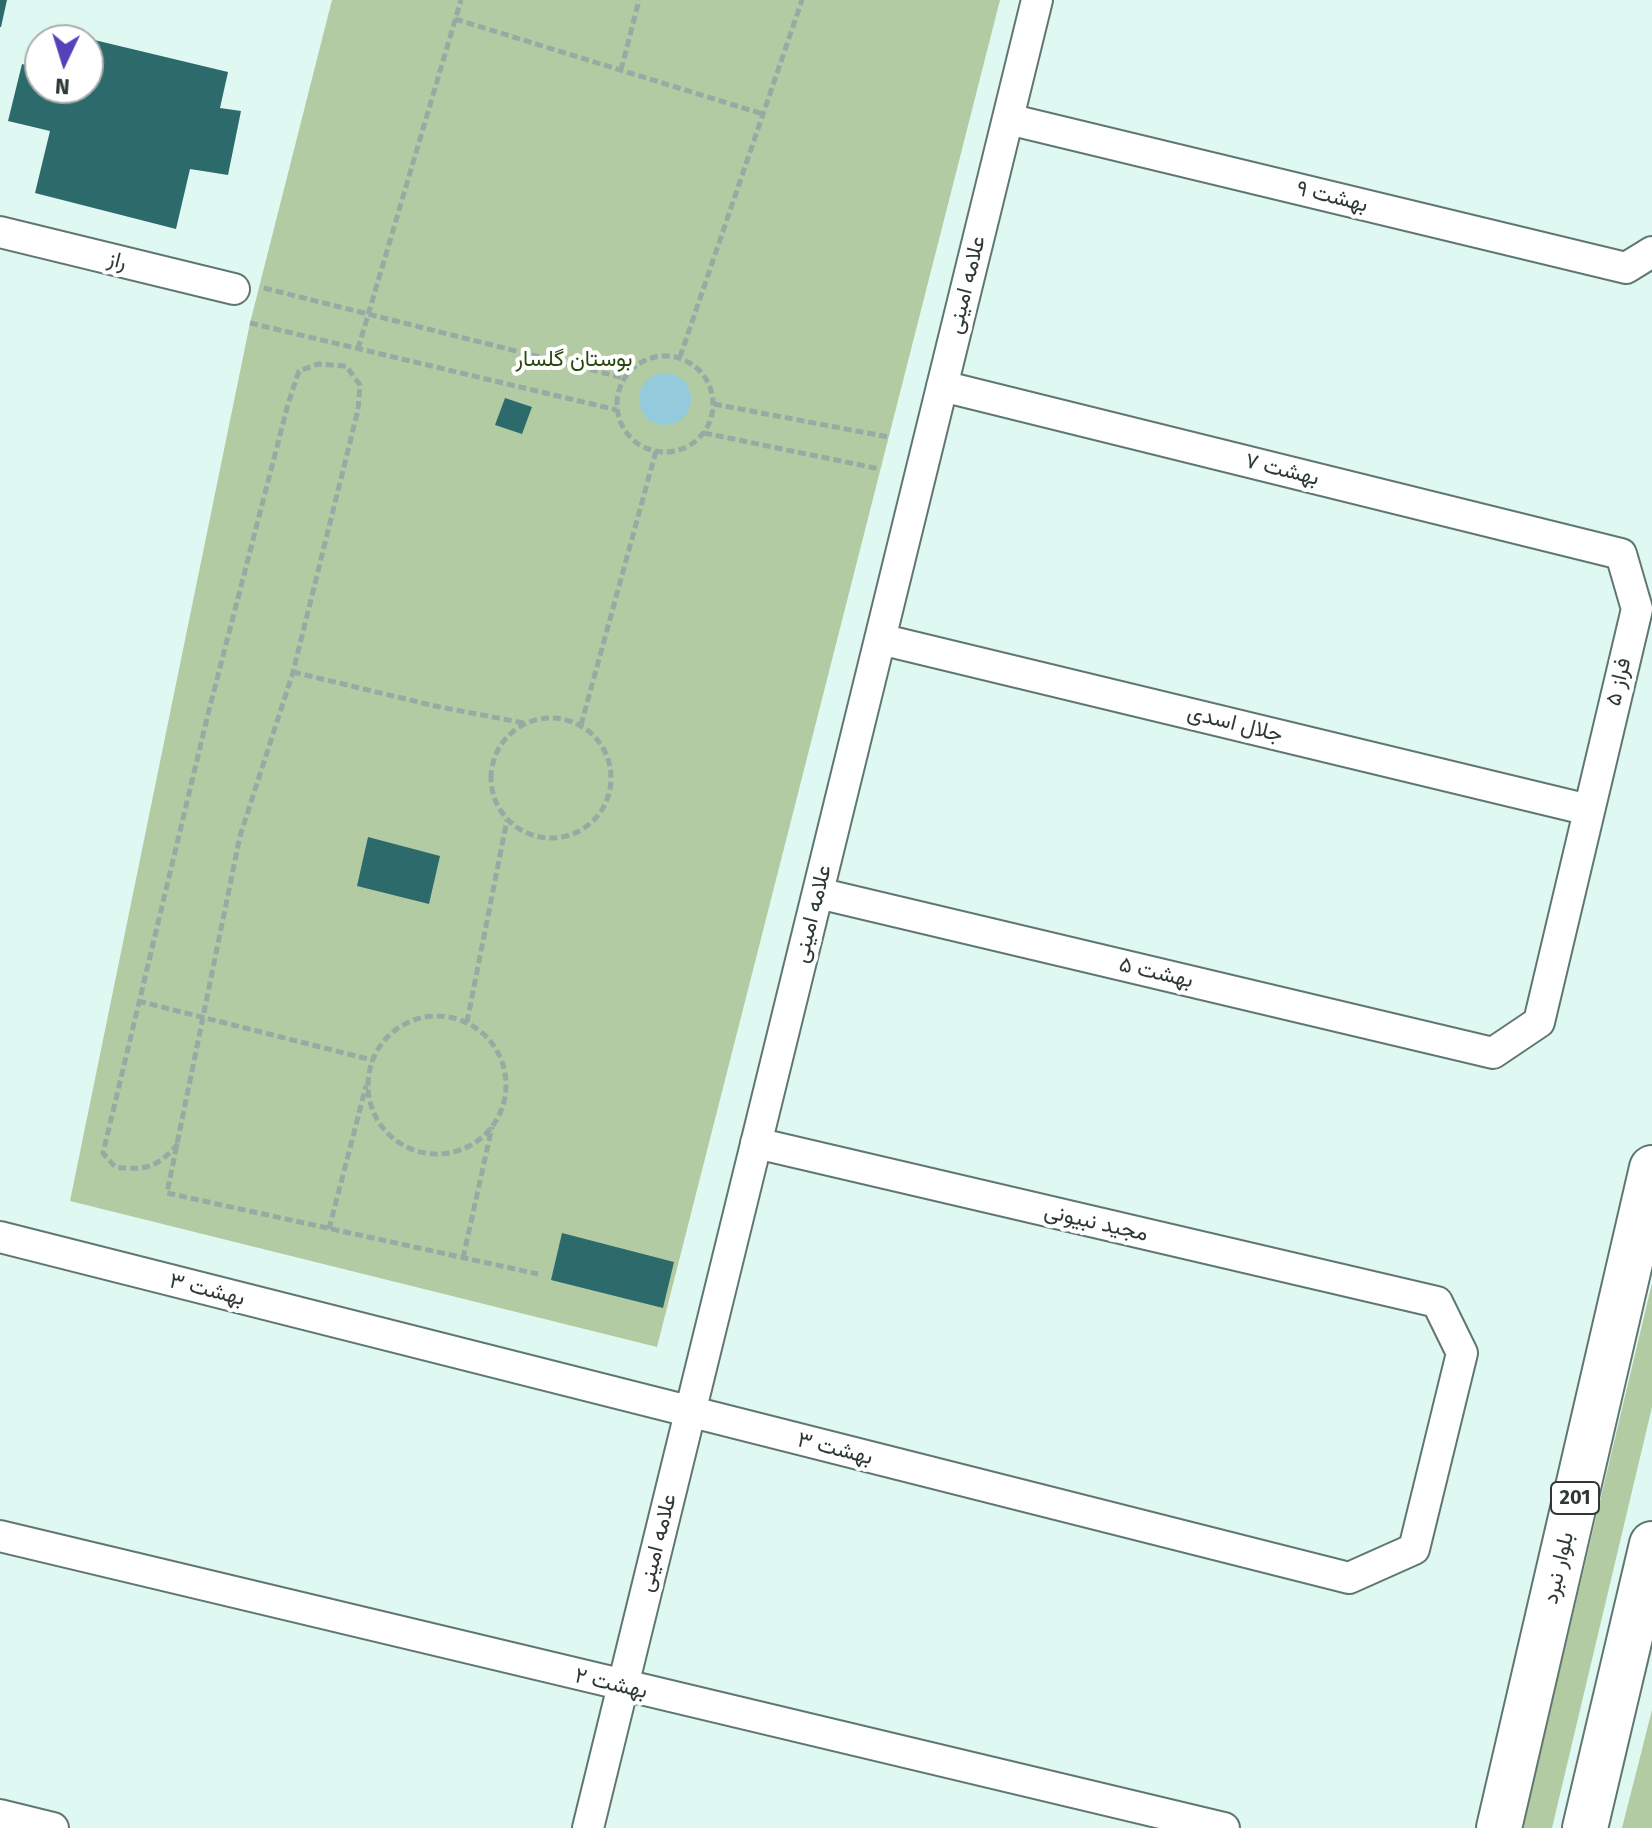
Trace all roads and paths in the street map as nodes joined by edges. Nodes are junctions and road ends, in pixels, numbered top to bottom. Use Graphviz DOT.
graph roads {
  1 [pos="461,0"];
  2 [pos="639,0"];
  3 [pos="802,0"];
  4 [pos="1037,0"];
  5 [pos="455,19"];
  6 [pos="621,70"];
  7 [pos="763,114"];
  8 [pos="1008,119"];
  9 [pos="0,232"];
  10 [pos="1652,252"];
  11 [pos="247,288"];
  12 [pos="367,313"];
  13 [pos="250,323"];
  14 [pos="358,349"];
  15 [pos="680,357"];
  16 [pos="624,378"];
  17 [pos="942,386"];
  18 [pos="714,404"];
  19 [pos="617,410"];
  20 [pos="704,433"];
  21 [pos="888,437"];
  22 [pos="656,451"];
  23 [pos="880,469"];
  24 [pos="1621,554"];
  25 [pos="880,639"];
  26 [pos="293,672"];
  27 [pos="525,723"];
  28 [pos="581,725"];
  29 [pos="1589,810"];
  30 [pos="507,820"];
  31 [pos="818,893"];
  32 [pos="138,1001"];
  33 [pos="205,1018"];
  34 [pos="467,1022"];
  35 [pos="1493,1053"];
  36 [pos="372,1060"];
  37 [pos="367,1082"];
  38 [pos="492,1126"];
  39 [pos="756,1143"];
  40 [pos="178,1144"];
  41 [pos="1652,1168"];
  42 [pos="329,1229"];
  43 [pos="0,1237"];
  44 [pos="463,1258"];
  45 [pos="538,1274"];
  46 [pos="1437,1302"];
  47 [pos="690,1412"];
  48 [pos="0,1536"];
  49 [pos="1652,1544"];
  50 [pos="623,1686"];
  51 [pos="0,1815"];
  52 [pos="53,1828"];
  53 [pos="588,1828"];
  54 [pos="1224,1828"];
  55 [pos="1499,1828"];
  56 [pos="1585,1828"];
  1 -- 5 [label="path"];
  2 -- 6 [label="path"];
  3 -- 7 [label="path"];
  4 -- 8 [label="street, علامه امینی"];
  5 -- 6 [label="path"];
  5 -- 12 [label="path"];
  6 -- 7 [label="path"];
  7 -- 15 [label="path"];
  8 -- 10 [label="street, بهشت ۹"];
  8 -- 17 [label="street, علامه امینی"];
  9 -- 11 [label="street, راز"];
  11 -- 12 [label="path"];
  12 -- 14 [label="path"];
  12 -- 16 [label="path"];
  13 -- 14 [label="path"];
  14 -- 19 [label="path"];
  15 -- 16 [label="path"];
  15 -- 18 [label="path"];
  16 -- 19 [label="path"];
  17 -- 24 [label="street, بهشت ۷"];
  17 -- 25 [label="street, علامه امینی"];
  18 -- 20 [label="path"];
  18 -- 21 [label="path"];
  19 -- 22 [label="path"];
  20 -- 22 [label="path"];
  20 -- 23 [label="path"];
  22 -- 28 [label="path"];
  24 -- 29 [label="street, فراز ۵"];
  25 -- 29 [label="street, جلال اسدی"];
  25 -- 31 [label="street, علامه امینی"];
  26 -- 27 [label="path"];
  26 -- 32 [label="path"];
  26 -- 33 [label="path"];
  27 -- 28 [label="path"];
  27 -- 30 [label="path"];
  28 -- 30 [label="path"];
  29 -- 35 [label="street, فراز ۵"];
  30 -- 34 [label="path"];
  31 -- 35 [label="street, بهشت ۵"];
  31 -- 39 [label="street, علامه امینی"];
  32 -- 33 [label="path"];
  32 -- 40 [label="path"];
  33 -- 36 [label="path"];
  33 -- 40 [label="path"];
  34 -- 36 [label="path"];
  34 -- 38 [label="path"];
  36 -- 37 [label="path"];
  37 -- 38 [label="path"];
  37 -- 42 [label="path"];
  38 -- 44 [label="path"];
  39 -- 46 [label="street, مجید نبیونی"];
  39 -- 47 [label="street, علامه امینی"];
  40 -- 42 [label="path"];
  41 -- 55 [label="main road, بلوار نبرد / 201"];
  42 -- 44 [label="path"];
  43 -- 47 [label="street, بهشت ۳"];
  44 -- 45 [label="path"];
  46 -- 47 [label="street, بهشت ۳"];
  47 -- 50 [label="street, علامه امینی"];
  48 -- 50 [label="street, بهشت ۲"];
  49 -- 56 [label="main road"];
  50 -- 53 [label="street, علامه امینی"];
  50 -- 54 [label="street, بهشت ۲"];
  51 -- 52 [label="street"];
}
